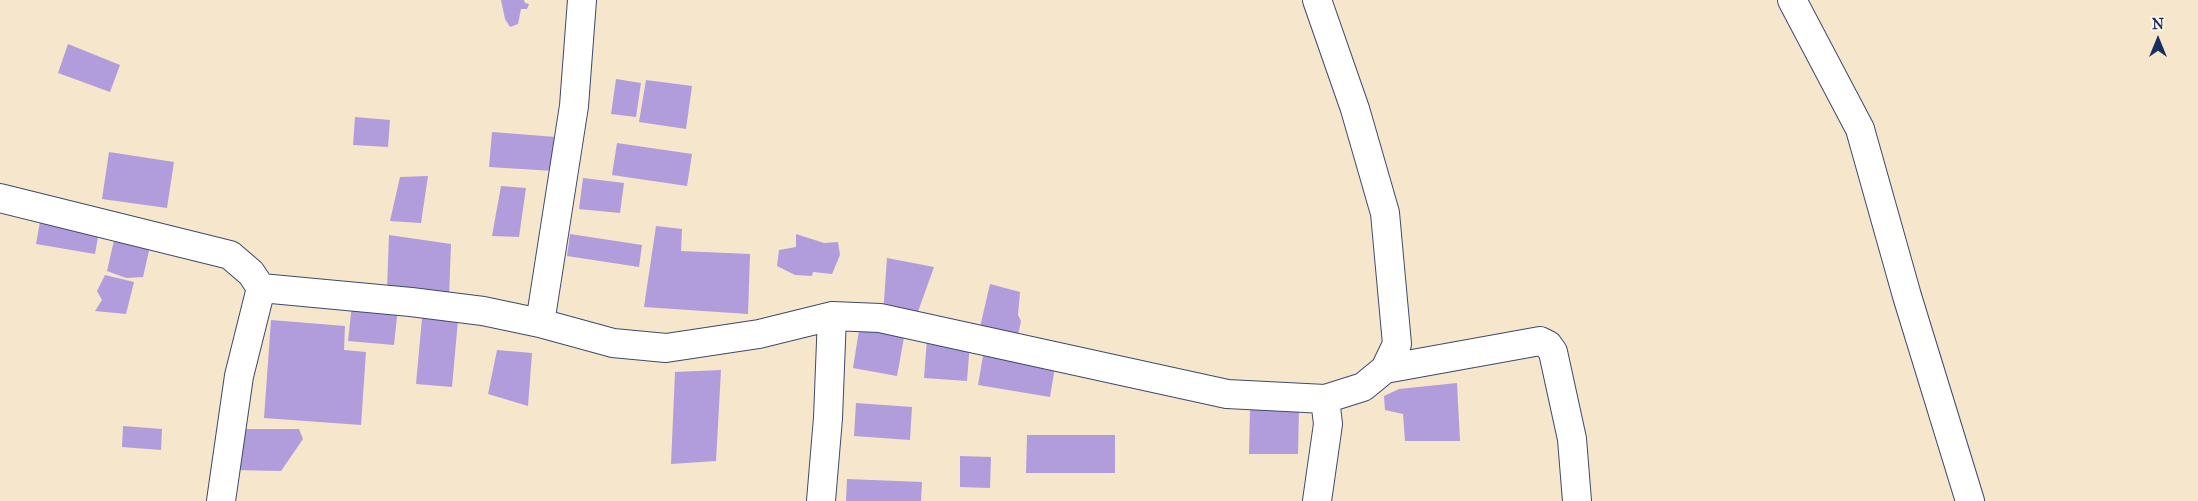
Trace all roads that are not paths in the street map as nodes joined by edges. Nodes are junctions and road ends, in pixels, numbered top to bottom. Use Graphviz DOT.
graph roads {
  1 [pos="582,0"];
  2 [pos="1317,0"];
  3 [pos="1792,0"];
  4 [pos="0,198"];
  5 [pos="261,288"];
  6 [pos="832,316"];
  7 [pos="540,323"];
  8 [pos="1385,369"];
  9 [pos="1325,399"];
  10 [pos="221,501"];
  11 [pos="821,501"];
  12 [pos="1318,501"];
  13 [pos="1577,501"];
  14 [pos="1970,501"];
  1 -- 7 [label="street"];
  2 -- 8 [label="street"];
  3 -- 14 [label="street"];
  4 -- 5 [label="street"];
  5 -- 7 [label="street"];
  5 -- 10 [label="street"];
  6 -- 7 [label="street"];
  6 -- 9 [label="street"];
  6 -- 11 [label="street"];
  8 -- 9 [label="street"];
  8 -- 13 [label="street"];
  9 -- 12 [label="street"];
}
